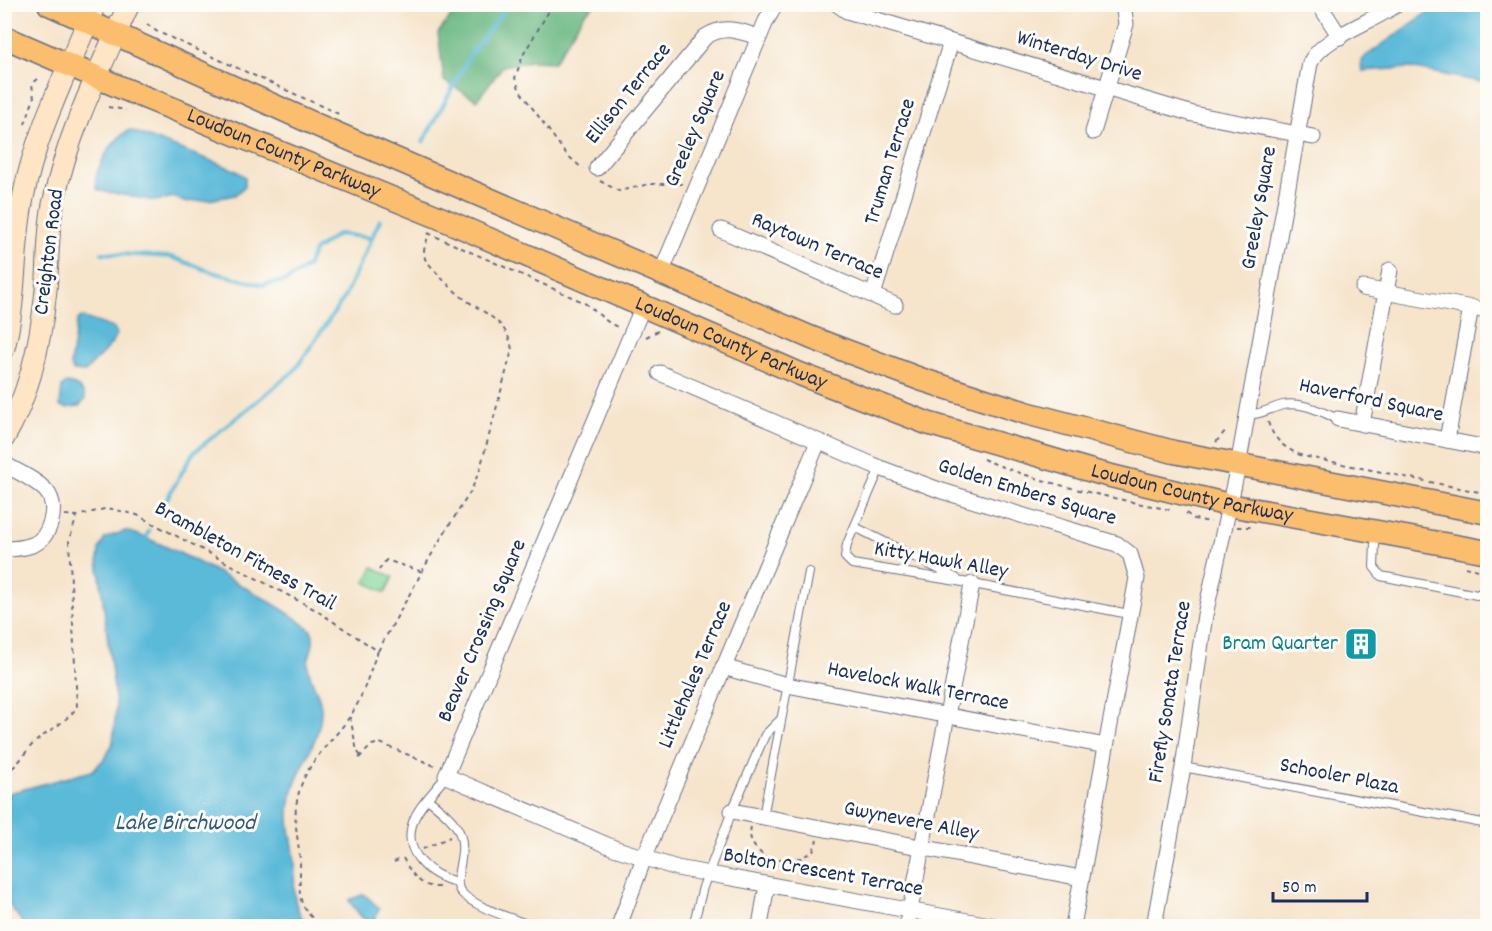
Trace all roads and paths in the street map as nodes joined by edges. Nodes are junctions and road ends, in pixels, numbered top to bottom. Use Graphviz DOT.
graph roads {
  1 [pos="49,4"];
  2 [pos="129,4"];
  3 [pos="553,4"];
  4 [pos="776,4"];
  5 [pos="837,4"];
  6 [pos="1123,4"];
  7 [pos="1318,4"];
  8 [pos="1397,4"];
  9 [pos="91,13"];
  10 [pos="147,24"];
  11 [pos="117,35"];
  12 [pos="4,36"];
  13 [pos="1340,37"];
  14 [pos="759,38"];
  15 [pos="951,42"];
  16 [pos="68,64"];
  17 [pos="98,77"];
  18 [pos="1106,88"];
  19 [pos="342,115"];
  20 [pos="1093,132"];
  21 [pos="1296,134"];
  22 [pos="1313,137"];
  23 [pos="592,173"];
  24 [pos="695,187"];
  25 [pos="721,231"];
  26 [pos="429,233"];
  27 [pos="1390,270"];
  28 [pos="661,273"];
  29 [pos="1363,288"];
  30 [pos="1386,291"];
  31 [pos="873,295"];
  32 [pos="895,305"];
  33 [pos="643,306"];
  34 [pos="1471,308"];
  35 [pos="1488,310"];
  36 [pos="4,348"];
  37 [pos="660,373"];
  38 [pos="1264,413"];
  39 [pos="1247,416"];
  40 [pos="1338,419"];
  41 [pos="1362,424"];
  42 [pos="1227,430"];
  43 [pos="4,438"];
  44 [pos="1446,440"];
  45 [pos="818,442"];
  46 [pos="1210,444"];
  47 [pos="1488,448"];
  48 [pos="4,464"];
  49 [pos="1238,466"];
  50 [pos="880,468"];
  51 [pos="1488,495"];
  52 [pos="1229,505"];
  53 [pos="1488,513"];
  54 [pos="855,526"];
  55 [pos="1374,544"];
  56 [pos="4,549"];
  57 [pos="1488,552"];
  58 [pos="379,570"];
  59 [pos="423,572"];
  60 [pos="809,572"];
  61 [pos="967,583"];
  62 [pos="1488,588"];
  63 [pos="1129,614"];
  64 [pos="378,651"];
  65 [pos="723,667"];
  66 [pos="787,685"];
  67 [pos="946,714"];
  68 [pos="350,717"];
  69 [pos="781,719"];
  70 [pos="1106,746"];
  71 [pos="1183,767"];
  72 [pos="4,772"];
  73 [pos="443,772"];
  74 [pos="429,800"];
  75 [pos="732,811"];
  76 [pos="758,820"];
  77 [pos="1488,824"];
  78 [pos="819,828"];
  79 [pos="453,836"];
  80 [pos="922,847"];
  81 [pos="423,849"];
  82 [pos="644,858"];
  83 [pos="772,860"];
  84 [pos="394,862"];
  85 [pos="719,862"];
  86 [pos="707,875"];
  87 [pos="1082,878"];
  88 [pos="457,882"];
  89 [pos="767,885"];
  90 [pos="442,888"];
  91 [pos="784,888"];
  92 [pos="910,911"];
  93 [pos="321,927"];
  94 [pos="532,927"];
  95 [pos="619,927"];
  96 [pos="693,927"];
  97 [pos="760,927"];
  98 [pos="907,927"];
  99 [pos="995,927"];
  100 [pos="1073,927"];
  101 [pos="1154,927"];
  1 -- 9 [label="main road, Loudoun County Parkway"];
  2 -- 11 [label="street, Creighton Road"];
  3 -- 23 [label="path"];
  4 -- 14 [label="street, Greeley Square"];
  5 -- 15 [label="street, Winterday Drive"];
  6 -- 18 [label="street"];
  7 -- 13 [label="street"];
  8 -- 13 [label="street, Greeley Square"];
  9 -- 11 [label="main road, Loudoun County Parkway"];
  9 -- 16 [label="street, Creighton Road"];
  10 -- 19 [label="path"];
  11 -- 17 [label="street, Creighton Road"];
  11 -- 28 [label="main road, Loudoun County Parkway"];
  12 -- 16 [label="main road, Loudoun County Parkway"];
  13 -- 21 [label="street, Greeley Square"];
  14 -- 23 [label="street, Ellison Terrace"];
  14 -- 24 [label="street, Greeley Square"];
  15 -- 18 [label="street, Winterday Drive"];
  15 -- 31 [label="street, Truman Terrace"];
  16 -- 17 [label="main road, Loudoun County Parkway"];
  16 -- 36 [label="street, Creighton Road"];
  17 -- 33 [label="main road, Loudoun County Parkway"];
  17 -- 43 [label="street, Creighton Road"];
  18 -- 20 [label="street"];
  18 -- 21 [label="street, Winterday Drive"];
  21 -- 22 [label="street, Winterday Drive"];
  21 -- 39 [label="street, Greeley Square"];
  23 -- 24 [label="path"];
  24 -- 28 [label="street, Greeley Square"];
  25 -- 31 [label="street, Raytown Terrace"];
  26 -- 59 [label="path"];
  27 -- 30 [label="street"];
  28 -- 49 [label="main road, Loudoun County Parkway"];
  29 -- 30 [label="street"];
  30 -- 34 [label="street"];
  30 -- 41 [label="street"];
  31 -- 32 [label="street, Raytown Terrace"];
  33 -- 52 [label="main road, Loudoun County Parkway"];
  33 -- 73 [label="street, Beaver Crossing Square"];
  34 -- 35 [label="street"];
  34 -- 44 [label="street"];
  37 -- 45 [label="street, Golden Embers Square"];
  38 -- 39 [label="lane, Haverford Square"];
  38 -- 40 [label="lane, Haverford Square"];
  38 -- 51 [label="path"];
  39 -- 49 [label="street, Greeley Square"];
  40 -- 41 [label="street, Haverford Square"];
  41 -- 44 [label="street, Haverford Square"];
  42 -- 46 [label="path"];
  44 -- 47 [label="street, Haverford Square"];
  45 -- 50 [label="street, Golden Embers Square"];
  45 -- 65 [label="street, Littlehales Terrace"];
  48 -- 56 [label="street"];
  49 -- 52 [label="street, Firefly Sonata Terrace"];
  49 -- 53 [label="main road, Loudoun County Parkway"];
  50 -- 54 [label="lane, Kitty Hawk Alley"];
  50 -- 63 [label="street, Golden Embers Square"];
  52 -- 57 [label="main road, Loudoun County Parkway"];
  52 -- 71 [label="street, Firefly Sonata Terrace"];
  54 -- 61 [label="lane"];
  54 -- 61 [label="lane, Kitty Hawk Alley"];
  55 -- 62 [label="lane"];
  58 -- 59 [label="path"];
  59 -- 64 [label="path"];
  60 -- 66 [label="lane"];
  61 -- 63 [label="lane, Kitty Hawk Alley"];
  61 -- 67 [label="street"];
  63 -- 70 [label="street, Golden Embers Square"];
  64 -- 68 [label="path"];
  64 -- 72 [label="path, Brambleton Fitness Trail"];
  65 -- 66 [label="street, Havelock Walk Terrace"];
  65 -- 82 [label="street, Littlehales Terrace"];
  66 -- 67 [label="street, Havelock Walk Terrace"];
  66 -- 69 [label="lane"];
  67 -- 70 [label="street, Havelock Walk Terrace"];
  67 -- 80 [label="street"];
  68 -- 73 [label="path"];
  68 -- 93 [label="path"];
  69 -- 75 [label="lane"];
  69 -- 76 [label="lane"];
  70 -- 87 [label="street, Golden Embers Square"];
  71 -- 77 [label="lane, Schooler Plaza"];
  71 -- 101 [label="street, Firefly Sonata Terrace"];
  73 -- 74 [label="lane"];
  73 -- 82 [label="street"];
  74 -- 88 [label="lane"];
  74 -- 88 [label="lane"];
  75 -- 76 [label="street, Gwynevere Alley"];
  75 -- 86 [label="lane"];
  76 -- 78 [label="street, Gwynevere Alley"];
  76 -- 83 [label="path"];
  78 -- 80 [label="street, Gwynevere Alley"];
  78 -- 83 [label="path"];
  79 -- 81 [label="path"];
  80 -- 87 [label="street, Gwynevere Alley"];
  80 -- 92 [label="street"];
  82 -- 86 [label="street, Bolton Crescent Terrace"];
  82 -- 95 [label="street, Littlehales Terrace"];
  83 -- 85 [label="path"];
  83 -- 91 [label="path"];
  84 -- 90 [label="path"];
  86 -- 89 [label="street, Bolton Crescent Terrace"];
  86 -- 96 [label="lane"];
  87 -- 100 [label="street, Golden Embers Square"];
  88 -- 94 [label="lane"];
  89 -- 91 [label="street, Bolton Crescent Terrace"];
  89 -- 97 [label="street"];
  91 -- 92 [label="street, Bolton Crescent Terrace"];
  92 -- 98 [label="street"];
  92 -- 99 [label="street, Bolton Crescent Terrace"];
}
